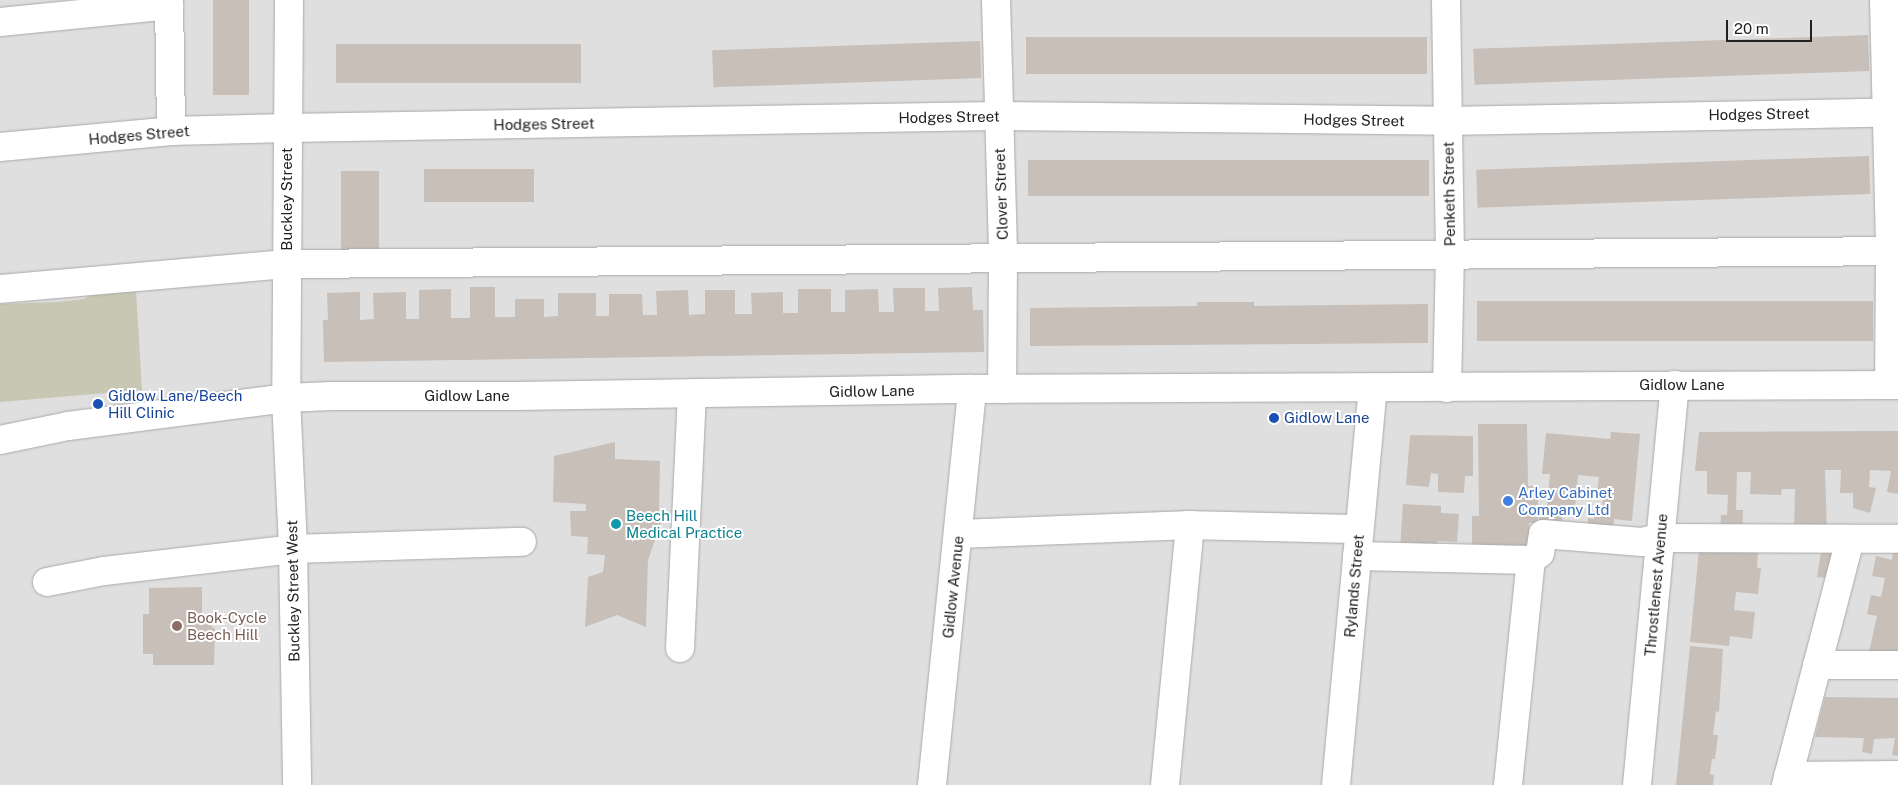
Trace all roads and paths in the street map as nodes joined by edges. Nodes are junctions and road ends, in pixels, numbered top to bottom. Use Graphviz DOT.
graph roads {
  1 [pos="289,0"];
  2 [pos="996,0"];
  3 [pos="1446,0"];
  4 [pos="1884,0"];
  5 [pos="169,2"];
  6 [pos="0,22"];
  7 [pos="1892,112"];
  8 [pos="998,116"];
  9 [pos="1447,120"];
  10 [pos="287,128"];
  11 [pos="171,131"];
  12 [pos="0,147"];
  13 [pos="1894,250"];
  14 [pos="1450,255"];
  15 [pos="1003,258"];
  16 [pos="287,264"];
  17 [pos="0,289"];
  18 [pos="1675,385"];
  19 [pos="1893,385"];
  20 [pos="1373,388"];
  21 [pos="1447,388"];
  22 [pos="972,389"];
  23 [pos="1002,389"];
  24 [pos="692,393"];
  25 [pos="286,398"];
  26 [pos="0,440"];
  27 [pos="1190,525"];
  28 [pos="959,534"];
  29 [pos="1660,538"];
  30 [pos="1850,539"];
  31 [pos="1898,539"];
  32 [pos="522,542"];
  33 [pos="1358,542"];
  34 [pos="293,548"];
  35 [pos="1531,560"];
  36 [pos="47,582"];
  37 [pos="680,648"];
  38 [pos="1898,665"];
  39 [pos="1818,666"];
  40 [pos="1898,775"];
  41 [pos="1787,780"];
  42 [pos="297,785"];
  43 [pos="932,785"];
  44 [pos="1165,785"];
  45 [pos="1336,785"];
  46 [pos="1508,785"];
  47 [pos="1637,785"];
  1 -- 10 [label="street, Buckley Street"];
  2 -- 8 [label="street, Clover Street"];
  3 -- 9 [label="street, Penketh Street"];
  4 -- 7 [label="street"];
  5 -- 6 [label="street"];
  5 -- 11 [label="street"];
  7 -- 9 [label="street, Hodges Street"];
  7 -- 13 [label="street"];
  8 -- 9 [label="street, Hodges Street"];
  8 -- 10 [label="street, Hodges Street"];
  8 -- 15 [label="street, Clover Street"];
  9 -- 14 [label="street, Penketh Street"];
  10 -- 11 [label="street, Hodges Street"];
  10 -- 16 [label="street, Buckley Street"];
  11 -- 12 [label="street, Hodges Street"];
  13 -- 14 [label="street"];
  13 -- 19 [label="street"];
  14 -- 15 [label="street"];
  14 -- 21 [label="street, Penketh Street"];
  15 -- 16 [label="street"];
  15 -- 23 [label="street, Clover Street"];
  16 -- 17 [label="street"];
  16 -- 25 [label="street, Buckley Street"];
  18 -- 19 [label="street, Gidlow Lane"];
  18 -- 21 [label="street, Gidlow Lane"];
  18 -- 29 [label="street, Throstlenest Avenue"];
  20 -- 21 [label="street, Gidlow Lane"];
  20 -- 23 [label="street, Gidlow Lane"];
  20 -- 33 [label="street, Rylands Street"];
  22 -- 23 [label="street, Gidlow Lane"];
  22 -- 24 [label="street, Gidlow Lane"];
  22 -- 28 [label="street, Gidlow Avenue"];
  24 -- 25 [label="street, Gidlow Lane"];
  24 -- 37 [label="street"];
  25 -- 26 [label="street, Gidlow Lane"];
  25 -- 34 [label="street, Buckley Street West"];
  27 -- 28 [label="street"];
  27 -- 33 [label="street"];
  27 -- 44 [label="street"];
  28 -- 43 [label="street, Gidlow Avenue"];
  29 -- 30 [label="street"];
  29 -- 35 [label="street"];
  29 -- 47 [label="street, Throstlenest Avenue"];
  30 -- 31 [label="street"];
  30 -- 39 [label="street"];
  32 -- 34 [label="street"];
  33 -- 35 [label="street"];
  33 -- 45 [label="street, Rylands Street"];
  34 -- 36 [label="street"];
  34 -- 42 [label="street, Buckley Street West"];
  35 -- 46 [label="street"];
  38 -- 39 [label="street"];
  39 -- 41 [label="street"];
  40 -- 41 [label="street"];
}
